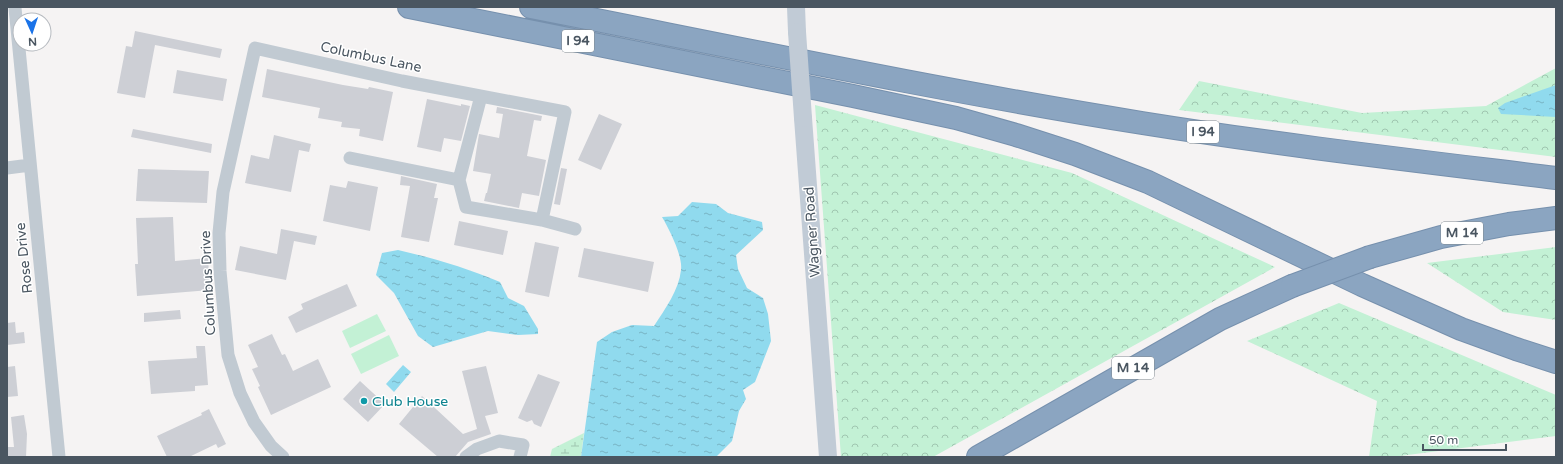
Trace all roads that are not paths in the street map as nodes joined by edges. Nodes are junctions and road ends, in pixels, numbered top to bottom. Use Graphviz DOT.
graph roads {
  1 [pos="409,7"];
  2 [pos="531,7"];
  3 [pos="796,7"];
  4 [pos="15,8"];
  5 [pos="255,48"];
  6 [pos="481,96"];
  7 [pos="350,158"];
  8 [pos="30,165"];
  9 [pos="7,168"];
  10 [pos="1556,178"];
  11 [pos="459,180"];
  12 [pos="1556,218"];
  13 [pos="542,220"];
  14 [pos="575,229"];
  15 [pos="1556,362"];
  16 [pos="59,457"];
  17 [pos="283,457"];
  18 [pos="466,457"];
  19 [pos="520,457"];
  20 [pos="828,457"];
  21 [pos="978,457"];
  1 -- 15 [label="highway, I 94"];
  2 -- 10 [label="highway, I 94"];
  3 -- 20 [label="main road, Wagner Road, bridge"];
  4 -- 8 [label="street, Rose Drive"];
  5 -- 6 [label="street, Columbus Lane"];
  5 -- 17 [label="street, Columbus Drive"];
  6 -- 11 [label="street"];
  6 -- 13 [label="street, Columbus Lane"];
  7 -- 11 [label="street"];
  8 -- 9 [label="street"];
  8 -- 16 [label="street, Rose Drive"];
  11 -- 13 [label="street"];
  12 -- 21 [label="highway, M 14, bridge"];
  13 -- 14 [label="street"];
  18 -- 19 [label="street"];
}
